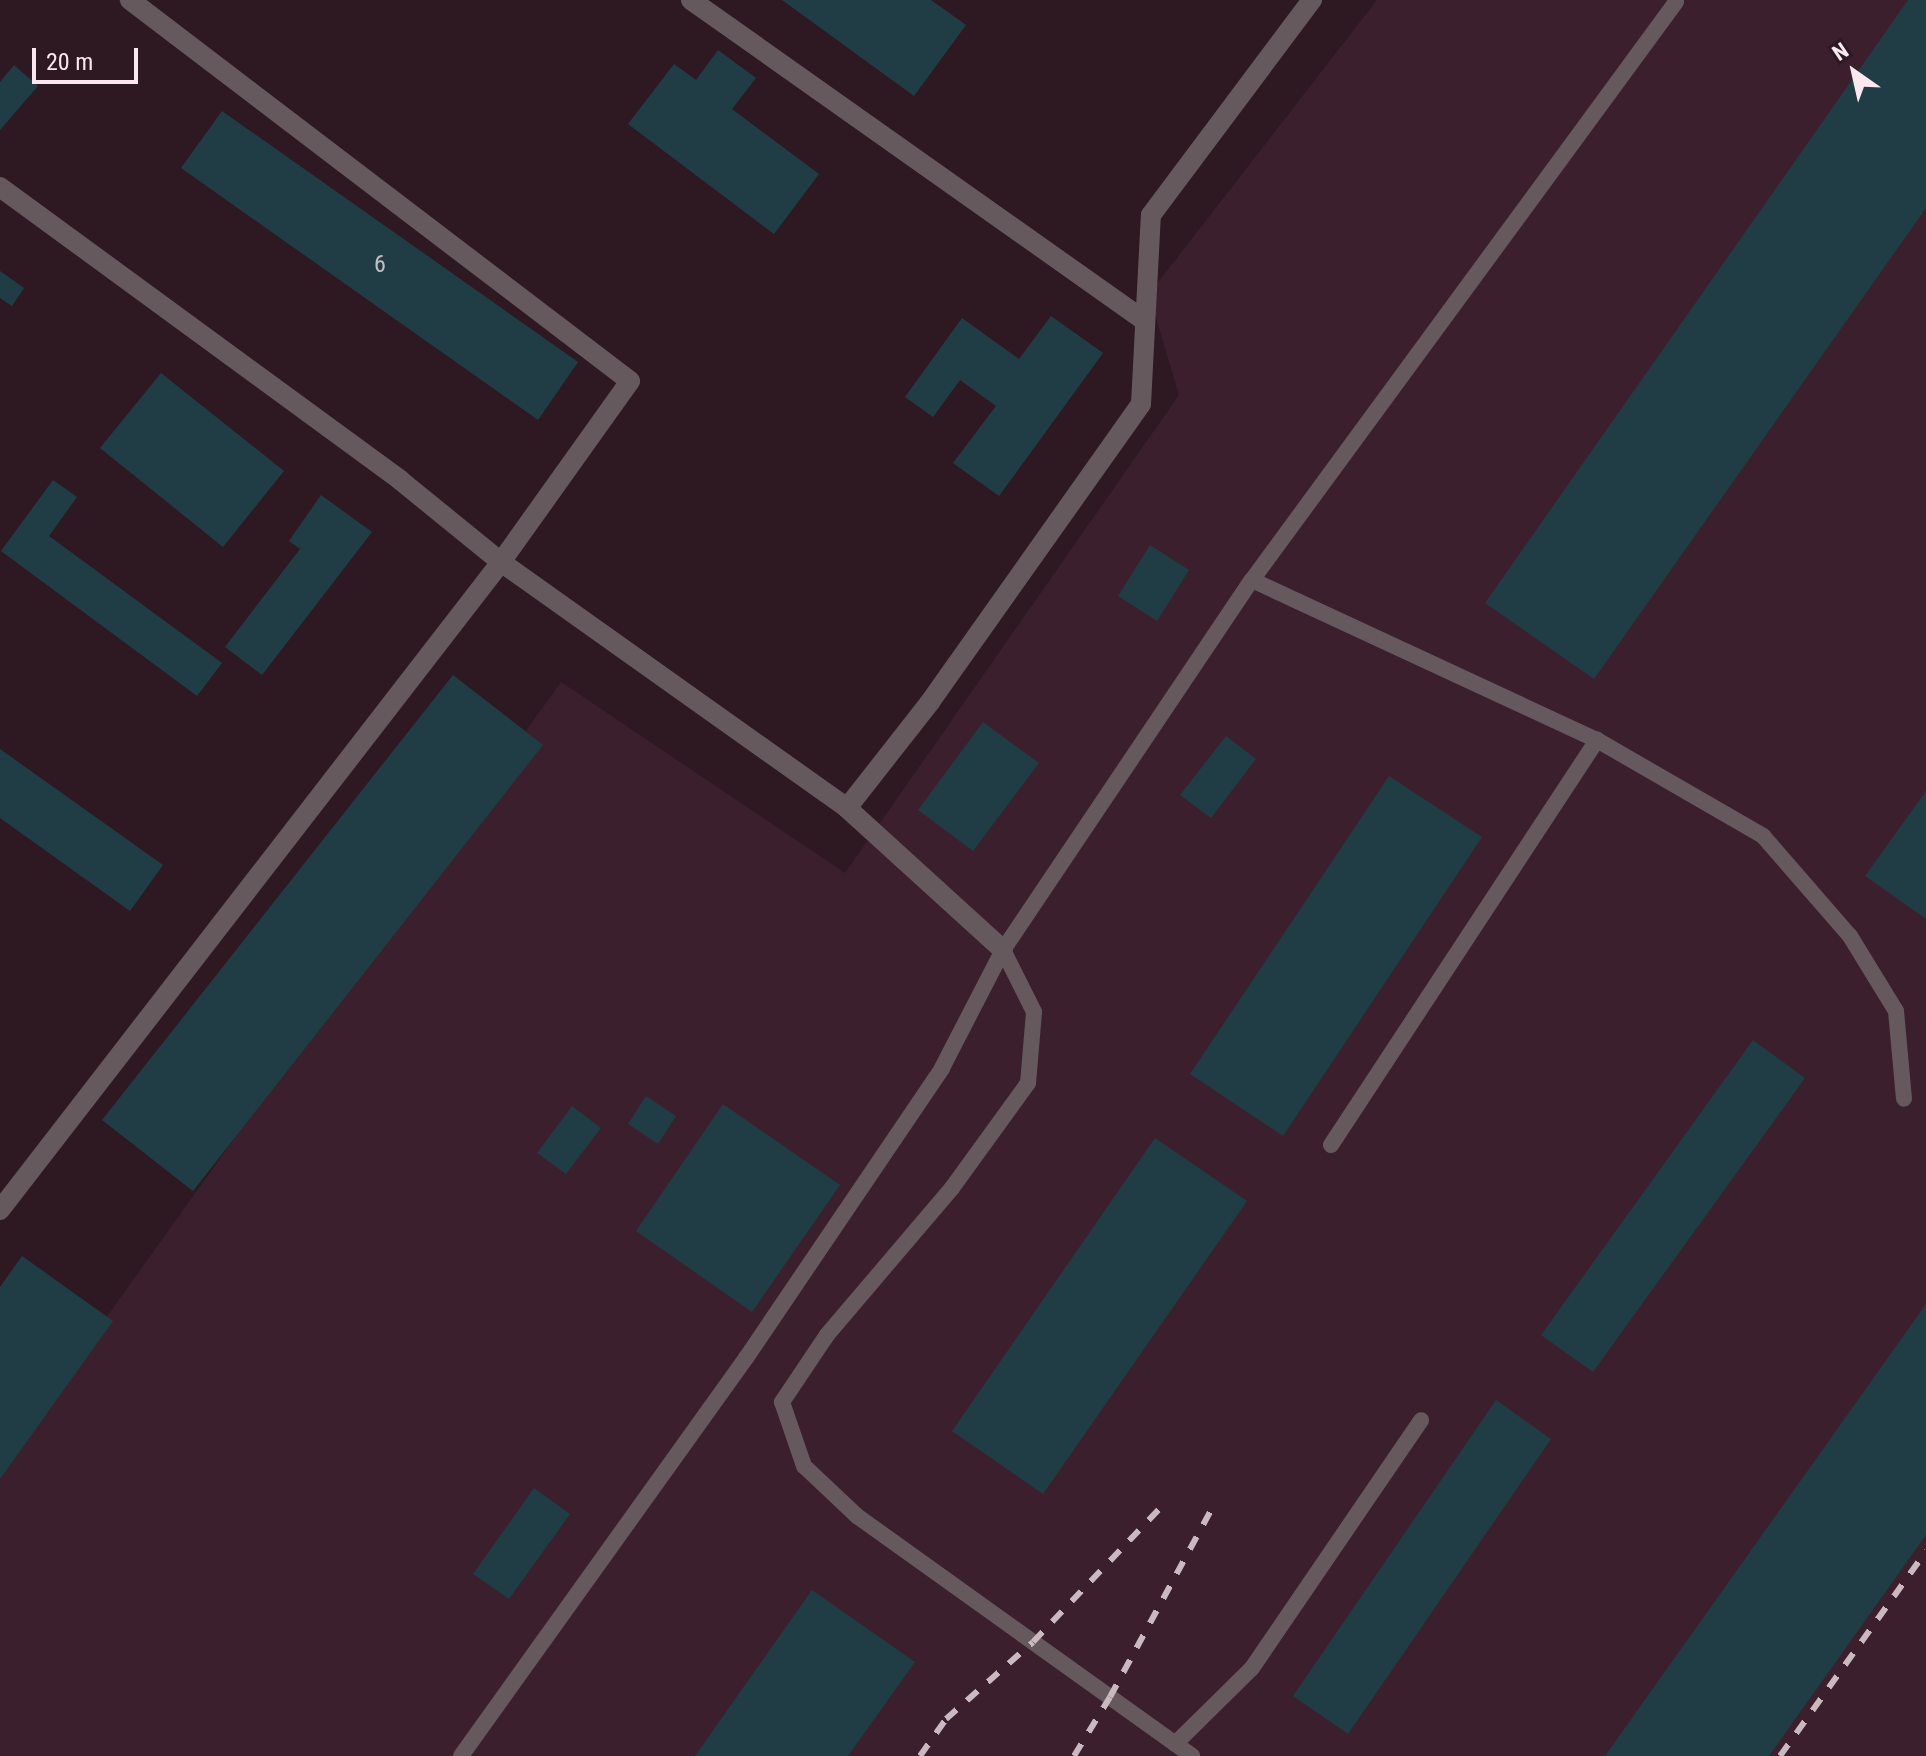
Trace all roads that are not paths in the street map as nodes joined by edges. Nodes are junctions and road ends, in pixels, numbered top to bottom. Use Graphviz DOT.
graph roads {
  1 [pos="130,0"];
  2 [pos="691,0"];
  3 [pos="1312,0"];
  4 [pos="1676,2"];
  5 [pos="0,187"];
  6 [pos="1145,321"];
  7 [pos="501,562"];
  8 [pos="1252,580"];
  9 [pos="1597,740"];
  10 [pos="847,808"];
  11 [pos="1003,950"];
  12 [pos="1904,1099"];
  13 [pos="1331,1145"];
  14 [pos="0,1210"];
  15 [pos="1421,1420"];
  16 [pos="1175,1744"];
  17 [pos="461,1756"];
  18 [pos="1192,1756"];
  1 -- 7 [label="street"];
  2 -- 6 [label="street"];
  3 -- 6 [label="street"];
  4 -- 8 [label="lane"];
  5 -- 7 [label="street"];
  6 -- 10 [label="street"];
  7 -- 10 [label="street"];
  7 -- 14 [label="street"];
  8 -- 9 [label="lane"];
  8 -- 11 [label="lane"];
  9 -- 12 [label="lane"];
  9 -- 13 [label="lane"];
  10 -- 11 [label="street"];
  11 -- 16 [label="lane"];
  11 -- 17 [label="lane"];
  15 -- 16 [label="lane"];
  16 -- 18 [label="lane"];
}
